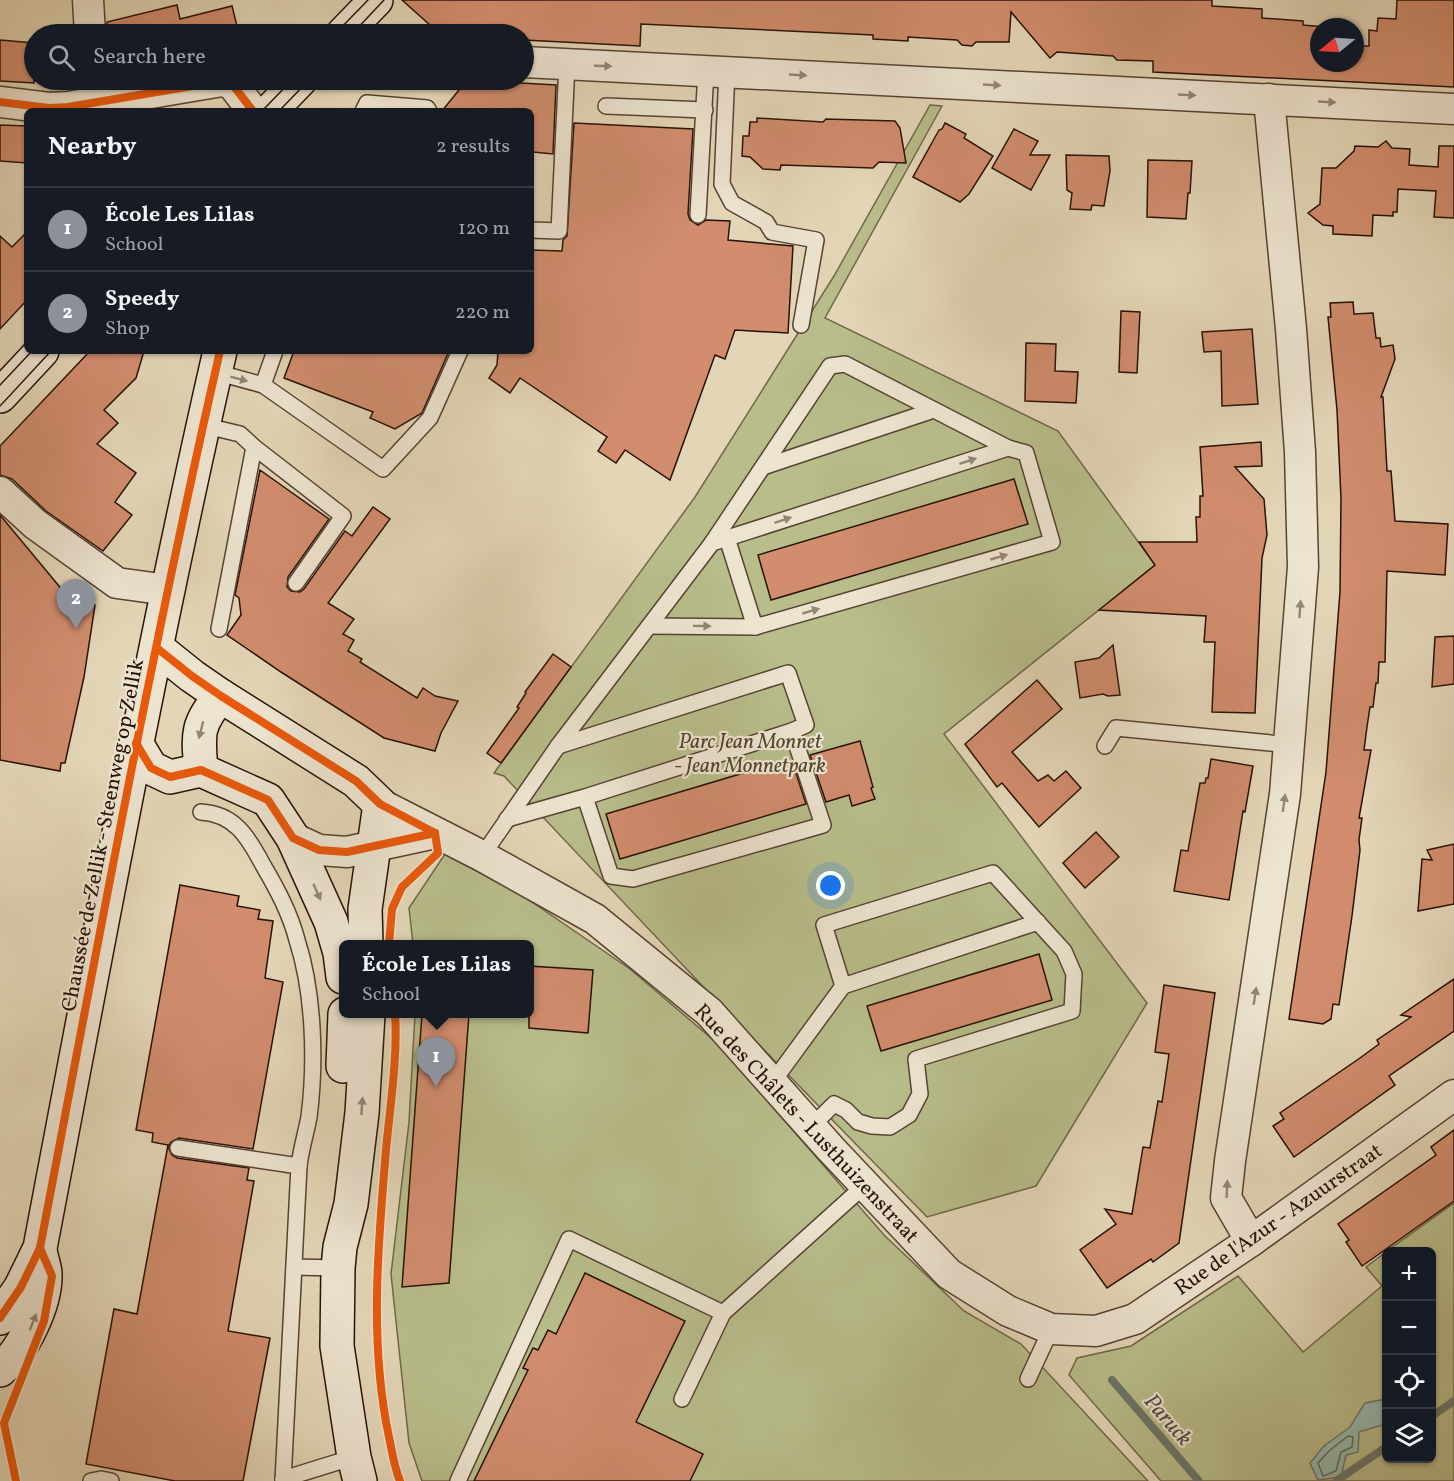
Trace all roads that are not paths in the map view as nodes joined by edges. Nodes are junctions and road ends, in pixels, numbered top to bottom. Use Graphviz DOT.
graph roads {
  1 [pos="88,0"];
  2 [pos="376,0"];
  3 [pos="89,24"];
  4 [pos="357,24"];
  5 [pos="534,62"];
  6 [pos="567,64"];
  7 [pos="717,71"];
  8 [pos="237,90"];
  9 [pos="290,90"];
  10 [pos="94,91"];
  11 [pos="1269,99"];
  12 [pos="0,102"];
  13 [pos="606,106"];
  14 [pos="251,108"];
  15 [pos="273,108"];
  16 [pos="364,108"];
  17 [pos="427,108"];
  18 [pos="1454,109"];
  19 [pos="705,110"];
  20 [pos="698,214"];
  21 [pos="534,230"];
  22 [pos="801,325"];
  23 [pos="39,354"];
  24 [pos="274,354"];
  25 [pos="459,354"];
  26 [pos="218,362"];
  27 [pos="262,385"];
  28 [pos="0,396"];
  29 [pos="934,410"];
  30 [pos="202,425"];
  31 [pos="254,447"];
  32 [pos="1008,448"];
  33 [pos="763,467"];
  34 [pos="0,492"];
  35 [pos="720,540"];
  36 [pos="296,583"];
  37 [pos="168,590"];
  38 [pos="649,626"];
  39 [pos="755,627"];
  40 [pos="219,629"];
  41 [pos="157,648"];
  42 [pos="221,696"];
  43 [pos="792,731"];
  44 [pos="136,743"];
  45 [pos="1291,745"];
  46 [pos="558,746"];
  47 [pos="1105,746"];
  48 [pos="201,770"];
  49 [pos="585,797"];
  50 [pos="380,804"];
  51 [pos="201,812"];
  52 [pos="507,819"];
  53 [pos="435,833"];
  54 [pos="293,838"];
  55 [pos="376,845"];
  56 [pos="482,856"];
  57 [pos="1038,922"];
  58 [pos="366,940"];
  59 [pos="339,950"];
  60 [pos="843,986"];
  61 [pos="345,1018"];
  62 [pos="368,1018"];
  63 [pos="772,1083"];
  64 [pos="1454,1095"];
  65 [pos="812,1126"];
  66 [pos="178,1148"];
  67 [pos="299,1166"];
  68 [pos="865,1185"];
  69 [pos="1251,1240"];
  70 [pos="40,1248"];
  71 [pos="339,1257"];
  72 [pos="294,1267"];
  73 [pos="723,1313"];
  74 [pos="0,1318"];
  75 [pos="1051,1329"];
  76 [pos="1096,1331"];
  77 [pos="0,1370"];
  78 [pos="1028,1379"];
  79 [pos="682,1399"];
  80 [pos="357,1469"];
  81 [pos="283,1480"];
  82 [pos="92,1481"];
  83 [pos="111,1481"];
  84 [pos="458,1481"];
  1 -- 3 [label="street"];
  2 -- 4 [label="street"];
  5 -- 6 [label="street"];
  6 -- 7 [label="street, one-way"];
  6 -- 21 [label="lane"];
  7 -- 11 [label="street, one-way"];
  7 -- 19 [label="lane"];
  7 -- 22 [label="lane"];
  8 -- 14 [label="street"];
  9 -- 15 [label="street"];
  10 -- 12 [label="street"];
  11 -- 18 [label="street, one-way"];
  45 -- 11 [label="street, one-way"];
  13 -- 19 [label="lane"];
  16 -- 17 [label="lane"];
  19 -- 20 [label="lane"];
  23 -- 28 [label="street"];
  24 -- 27 [label="lane"];
  25 -- 27 [label="lane"];
  26 -- 27 [label="lane, one-way"];
  26 -- 30 [label="street, Chaussée de Zellik - Steenweg op Zellik"];
  29 -- 32 [label="lane"];
  29 -- 33 [label="lane"];
  29 -- 33 [label="lane"];
  30 -- 31 [label="lane"];
  30 -- 37 [label="street, Chaussée de Zellik - Steenweg op Zellik"];
  31 -- 36 [label="lane"];
  31 -- 40 [label="lane"];
  35 -- 32 [label="lane, one-way"];
  39 -- 32 [label="lane, one-way"];
  33 -- 35 [label="lane"];
  34 -- 37 [label="street"];
  35 -- 38 [label="lane"];
  35 -- 39 [label="lane"];
  37 -- 41 [label="street, Chaussée de Zellik - Steenweg op Zellik"];
  38 -- 39 [label="lane, one-way"];
  38 -- 46 [label="lane"];
  41 -- 42 [label="street"];
  41 -- 44 [label="street, Chaussée de Zellik - Steenweg op Zellik"];
  42 -- 48 [label="street, one-way"];
  42 -- 50 [label="street"];
  43 -- 46 [label="lane"];
  43 -- 49 [label="lane"];
  43 -- 49 [label="lane"];
  44 -- 48 [label="street"];
  44 -- 70 [label="street, Chaussée de Zellik - Steenweg op Zellik"];
  45 -- 47 [label="lane"];
  69 -- 45 [label="street, one-way"];
  46 -- 52 [label="lane"];
  48 -- 54 [label="street"];
  49 -- 52 [label="lane"];
  50 -- 53 [label="street, Rue des Châlets - Lusthuizenstraat"];
  50 -- 55 [label="street"];
  51 -- 67 [label="lane"];
  52 -- 56 [label="lane"];
  53 -- 55 [label="street"];
  53 -- 56 [label="street, Rue des Châlets - Lusthuizenstraat"];
  54 -- 55 [label="street"];
  54 -- 59 [label="street, one-way"];
  55 -- 58 [label="street"];
  56 -- 63 [label="street, Rue des Châlets - Lusthuizenstraat"];
  57 -- 60 [label="lane"];
  57 -- 60 [label="lane"];
  57 -- 65 [label="lane"];
  60 -- 63 [label="lane"];
  61 -- 71 [label="street"];
  71 -- 62 [label="street, one-way"];
  63 -- 65 [label="street, Rue des Châlets - Lusthuizenstraat"];
  64 -- 69 [label="street, Rue de l'Azur - Azuurstraat"];
  65 -- 68 [label="street, Rue des Châlets - Lusthuizenstraat"];
  66 -- 67 [label="lane"];
  67 -- 72 [label="lane"];
  68 -- 73 [label="lane"];
  68 -- 75 [label="street, Rue des Châlets - Lusthuizenstraat"];
  69 -- 76 [label="street, Rue de l'Azur - Azuurstraat"];
  70 -- 74 [label="street, Chaussée de Zellik - Steenweg op Zellik"];
  77 -- 70 [label="street, Chaussée de Zellik - Steenweg op Zellik, one-way"];
  71 -- 72 [label="lane"];
  71 -- 80 [label="street"];
  72 -- 81 [label="lane"];
  73 -- 79 [label="lane"];
  73 -- 84 [label="lane"];
  75 -- 76 [label="street, Rue des Châlets - Lusthuizenstraat"];
  75 -- 78 [label="lane"];
  80 -- 81 [label="lane"];
  82 -- 83 [label="lane"];
}
